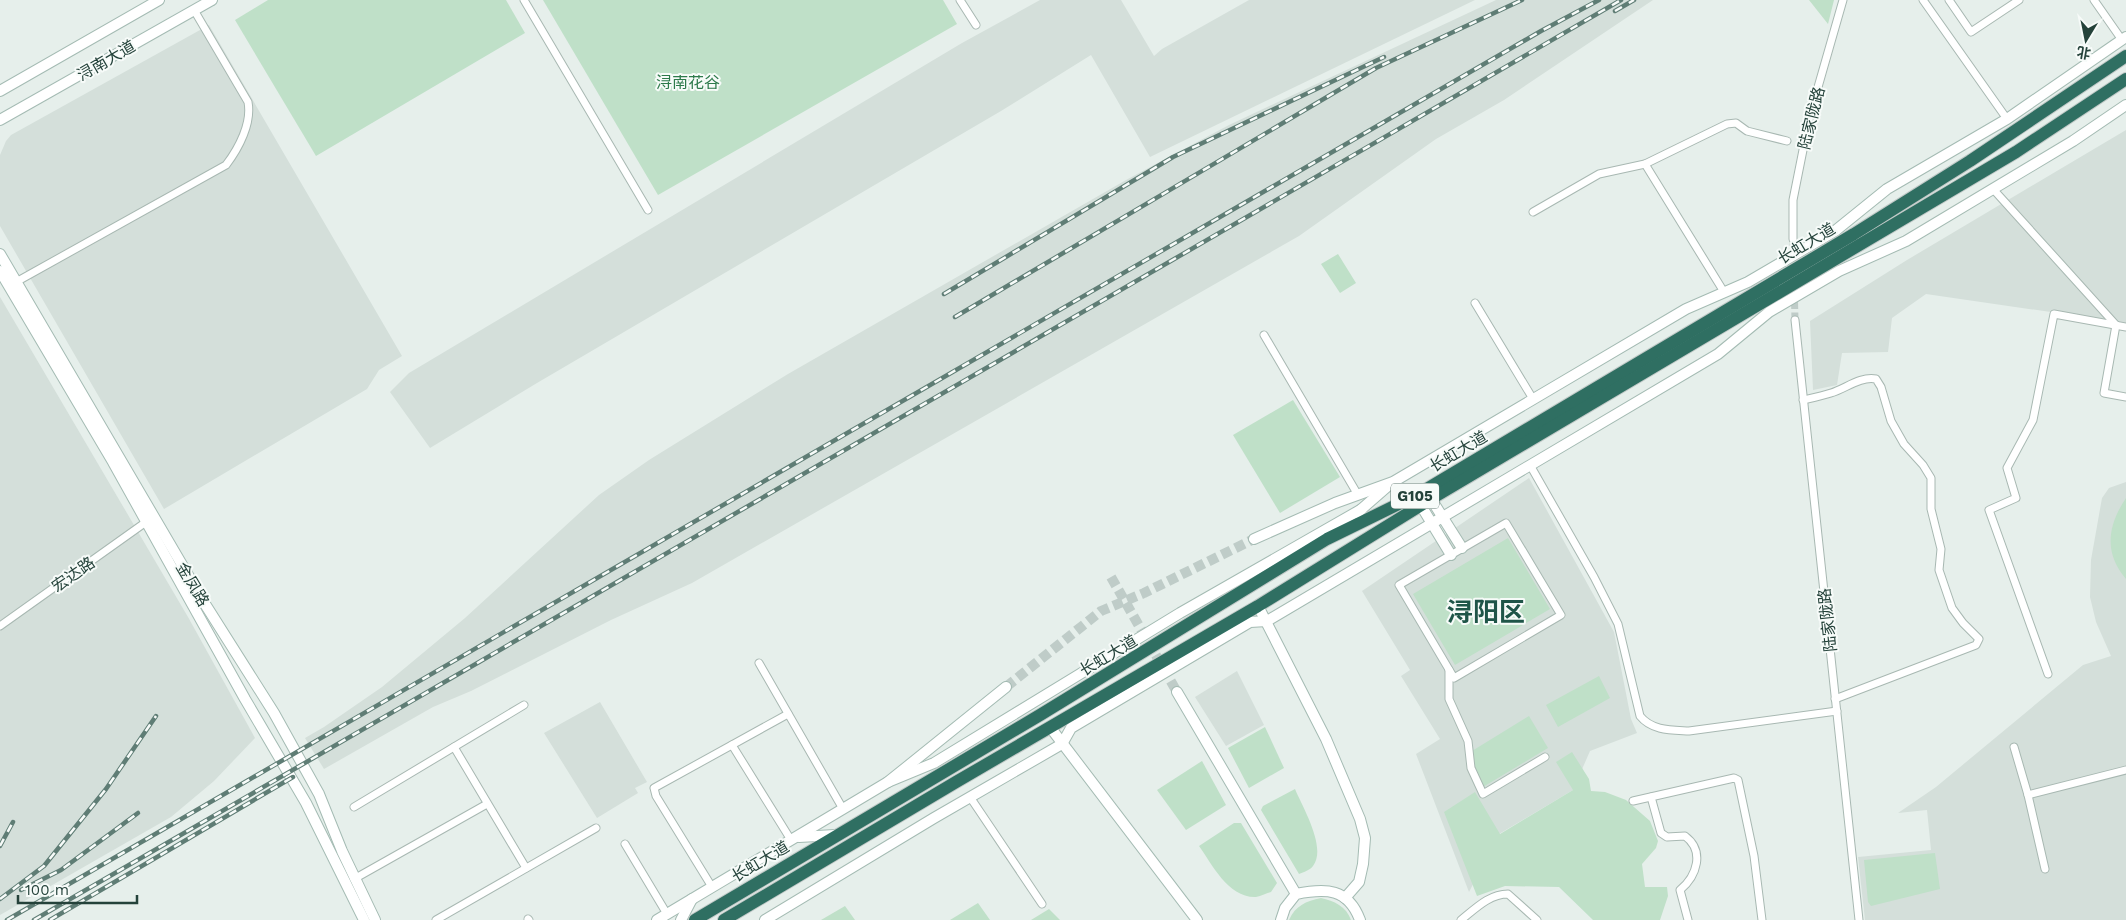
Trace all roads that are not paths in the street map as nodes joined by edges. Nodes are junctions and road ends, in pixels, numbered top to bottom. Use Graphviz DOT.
graph roads {
  1 [pos="159,0"];
  2 [pos="212,0"];
  3 [pos="524,0"];
  4 [pos="960,0"];
  5 [pos="1843,0"];
  6 [pos="1923,0"];
  7 [pos="1949,0"];
  8 [pos="2020,0"];
  9 [pos="2094,0"];
  10 [pos="194,10"];
  11 [pos="976,25"];
  12 [pos="2124,38"];
  13 [pos="2126,56"];
  14 [pos="2126,79"];
  15 [pos="0,91"];
  16 [pos="2126,105"];
  17 [pos="2008,119"];
  18 [pos="0,120"];
  19 [pos="1787,141"];
  20 [pos="1644,164"];
  21 [pos="1993,189"];
  22 [pos="648,210"];
  23 [pos="1533,212"];
  24 [pos="1793,239"];
  25 [pos="0,254"];
  26 [pos="0,271"];
  27 [pos="16,282"];
  28 [pos="1724,292"];
  29 [pos="1475,303"];
  30 [pos="1795,320"];
  31 [pos="2116,325"];
  32 [pos="2126,327"];
  33 [pos="1264,336"];
  34 [pos="2126,397"];
  35 [pos="1533,399"];
  36 [pos="1804,400"];
  37 [pos="1530,465"];
  38 [pos="1393,482"];
  39 [pos="1358,495"];
  40 [pos="1423,498"];
  41 [pos="1362,509"];
  42 [pos="1442,517"];
  43 [pos="146,522"];
  44 [pos="1432,523"];
  45 [pos="1254,538"];
  46 [pos="1327,539"];
  47 [pos="1462,548"];
  48 [pos="1450,555"];
  49 [pos="1258,606"];
  50 [pos="1267,621"];
  51 [pos="0,626"];
  52 [pos="759,663"];
  53 [pos="1449,669"];
  54 [pos="2048,674"];
  55 [pos="1006,687"];
  56 [pos="1177,692"];
  57 [pos="1835,699"];
  58 [pos="524,705"];
  59 [pos="1837,711"];
  60 [pos="788,714"];
  61 [pos="1050,727"];
  62 [pos="1062,744"];
  63 [pos="732,745"];
  64 [pos="454,747"];
  65 [pos="2014,747"];
  66 [pos="1545,757"];
  67 [pos="2126,770"];
  68 [pos="888,782"];
  69 [pos="2028,794"];
  70 [pos="970,797"];
  71 [pos="1651,797"];
  72 [pos="1633,801"];
  73 [pos="488,804"];
  74 [pos="354,807"];
  75 [pos="843,809"];
  76 [pos="596,828"];
  77 [pos="835,835"];
  78 [pos="793,838"];
  79 [pos="625,844"];
  80 [pos="526,868"];
  81 [pos="2045,869"];
  82 [pos="354,879"];
  83 [pos="712,886"];
  84 [pos="1296,894"];
  85 [pos="693,898"];
  86 [pos="1345,898"];
  87 [pos="1042,904"];
  88 [pos="667,914"];
  89 [pos="364,920"];
  90 [pos="375,920"];
  91 [pos="436,920"];
  92 [pos="657,920"];
  93 [pos="681,920"];
  94 [pos="695,920"];
  95 [pos="724,920"];
  96 [pos="765,920"];
  97 [pos="1197,920"];
  98 [pos="1281,920"];
  99 [pos="1360,920"];
  100 [pos="1461,920"];
  101 [pos="1537,920"];
  102 [pos="1688,920"];
  103 [pos="1762,920"];
  104 [pos="1859,920"];
  1 -- 15 [label="street, 浔南大道"];
  2 -- 10 [label="street, 浔南大道"];
  3 -- 22 [label="street"];
  4 -- 11 [label="street"];
  5 -- 24 [label="street, 陆家陇路"];
  6 -- 17 [label="street"];
  7 -- 8 [label="street"];
  9 -- 12 [label="street"];
  10 -- 18 [label="street, 浔南大道"];
  10 -- 27 [label="street"];
  12 -- 17 [label="street"];
  13 -- 40 [label="highway, 长虹大道 / G105"];
  14 -- 40 [label="highway, 长虹大道 / G105"];
  16 -- 21 [label="street"];
  17 -- 28 [label="street"];
  19 -- 20 [label="street"];
  20 -- 23 [label="street"];
  20 -- 28 [label="street"];
  21 -- 31 [label="street"];
  21 -- 37 [label="street"];
  25 -- 27 [label="street, 金凤路"];
  26 -- 43 [label="street, 金凤路"];
  27 -- 82 [label="street, 金凤路"];
  28 -- 35 [label="street"];
  29 -- 35 [label="street"];
  30 -- 36 [label="street, 陆家陇路"];
  31 -- 32 [label="street"];
  31 -- 34 [label="street"];
  31 -- 54 [label="street"];
  33 -- 39 [label="street"];
  35 -- 38 [label="street"];
  36 -- 57 [label="street, 陆家陇路"];
  36 -- 57 [label="street"];
  37 -- 42 [label="street"];
  37 -- 59 [label="street"];
  38 -- 39 [label="street"];
  38 -- 41 [label="street"];
  39 -- 45 [label="street"];
  40 -- 42 [label="street"];
  40 -- 44 [label="street"];
  40 -- 46 [label="highway, 长虹大道 / G105"];
  40 -- 49 [label="highway, 长虹大道 / G105"];
  41 -- 46 [label="street"];
  41 -- 68 [label="street"];
  42 -- 44 [label="street"];
  42 -- 47 [label="street"];
  43 -- 51 [label="street, 宏达路"];
  43 -- 89 [label="street, 金凤路"];
  44 -- 48 [label="street"];
  44 -- 50 [label="street"];
  46 -- 77 [label="highway, 长虹大道 / G105"];
  47 -- 48 [label="street"];
  47 -- 53 [label="street"];
  48 -- 53 [label="street"];
  49 -- 50 [label="street"];
  49 -- 61 [label="highway, 长虹大道 / G105"];
  50 -- 62 [label="street"];
  50 -- 86 [label="street"];
  52 -- 60 [label="street"];
  53 -- 66 [label="street"];
  55 -- 68 [label="street"];
  56 -- 84 [label="street"];
  57 -- 59 [label="street, 陆家陇路"];
  58 -- 64 [label="street"];
  59 -- 104 [label="street, 陆家陇路"];
  60 -- 63 [label="street"];
  60 -- 75 [label="street"];
  61 -- 62 [label="street"];
  61 -- 95 [label="highway, 长虹大道 / G105"];
  62 -- 70 [label="street"];
  62 -- 97 [label="street"];
  63 -- 78 [label="street"];
  63 -- 83 [label="street"];
  64 -- 73 [label="street"];
  64 -- 74 [label="street"];
  65 -- 69 [label="street"];
  67 -- 69 [label="street"];
  68 -- 75 [label="street"];
  69 -- 81 [label="street"];
  70 -- 87 [label="street"];
  70 -- 96 [label="street"];
  71 -- 72 [label="street"];
  71 -- 102 [label="street"];
  71 -- 103 [label="street"];
  73 -- 80 [label="street"];
  73 -- 82 [label="street"];
  75 -- 78 [label="street"];
  76 -- 80 [label="street"];
  77 -- 78 [label="street"];
  77 -- 94 [label="highway, 长虹大道 / G105"];
  78 -- 83 [label="street"];
  79 -- 88 [label="street"];
  80 -- 91 [label="street"];
  82 -- 90 [label="street, 金凤路"];
  83 -- 85 [label="street"];
  84 -- 86 [label="street"];
  84 -- 98 [label="street"];
  85 -- 88 [label="street"];
  85 -- 93 [label="street"];
  86 -- 99 [label="street"];
  88 -- 92 [label="street"];
  100 -- 101 [label="street"];
}
